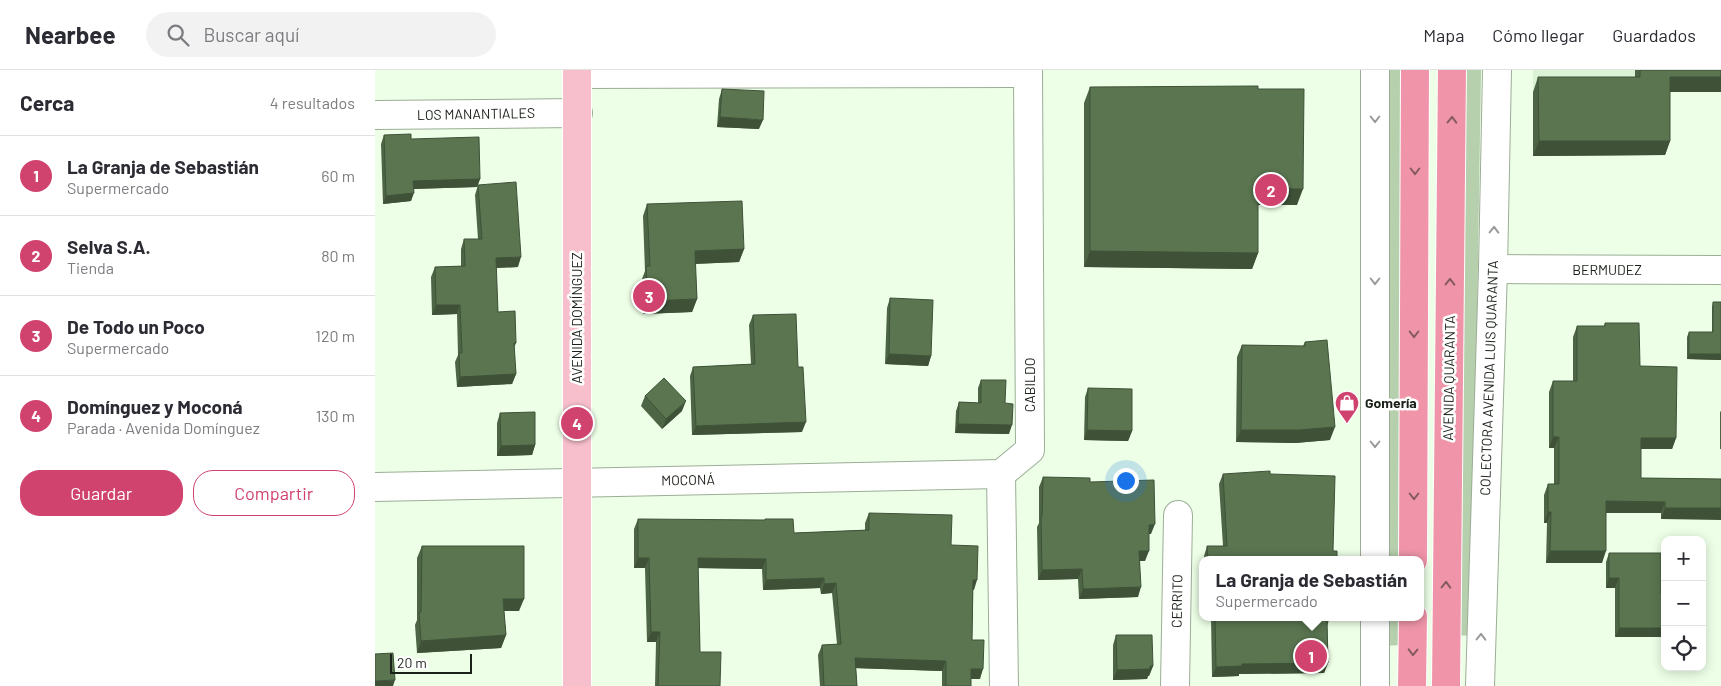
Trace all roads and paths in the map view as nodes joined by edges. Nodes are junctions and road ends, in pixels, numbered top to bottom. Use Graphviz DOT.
graph roads {
  1 [pos="1375,70"];
  2 [pos="1415,70"];
  3 [pos="1452,70"];
  4 [pos="1497,70"];
  5 [pos="577,72"];
  6 [pos="1028,72"];
  7 [pos="577,113"];
  8 [pos="375,116"];
  9 [pos="1493,269"];
  10 [pos="1721,270"];
  11 [pos="1001,474"];
  12 [pos="577,482"];
  13 [pos="375,487"];
  14 [pos="1178,515"];
  15 [pos="1375,556"];
  16 [pos="1413,556"];
  17 [pos="1375,621"];
  18 [pos="1413,621"];
  19 [pos="577,686"];
  20 [pos="1004,686"];
  21 [pos="1175,686"];
  22 [pos="1375,686"];
  23 [pos="1412,686"];
  24 [pos="1446,686"];
  25 [pos="1480,686"];
  1 -- 15 [label="street, one-way"];
  2 -- 16 [label="highway, one-way"];
  24 -- 3 [label="highway, AVENIDA QUARANTA, one-way"];
  9 -- 4 [label="street, COLECTORA AVENIDA LUIS QUARANTA, one-way"];
  5 -- 6 [label="street"];
  5 -- 7 [label="main road, AVENIDA DOMÍNGUEZ"];
  6 -- 11 [label="street, CABILDO"];
  7 -- 8 [label="street, LOS MANANTIALES"];
  7 -- 12 [label="main road, AVENIDA DOMÍNGUEZ"];
  9 -- 10 [label="street, BERMUDEZ"];
  25 -- 9 [label="street, COLECTORA AVENIDA LUIS QUARANTA, one-way"];
  11 -- 12 [label="street, MOCONÁ"];
  11 -- 20 [label="street"];
  12 -- 13 [label="street, MOCONÁ"];
  12 -- 19 [label="main road, AVENIDA DOMÍNGUEZ"];
  14 -- 21 [label="street, CERRITO"];
  17 -- 22 [label="street"];
  18 -- 23 [label="highway, one-way"];
}
